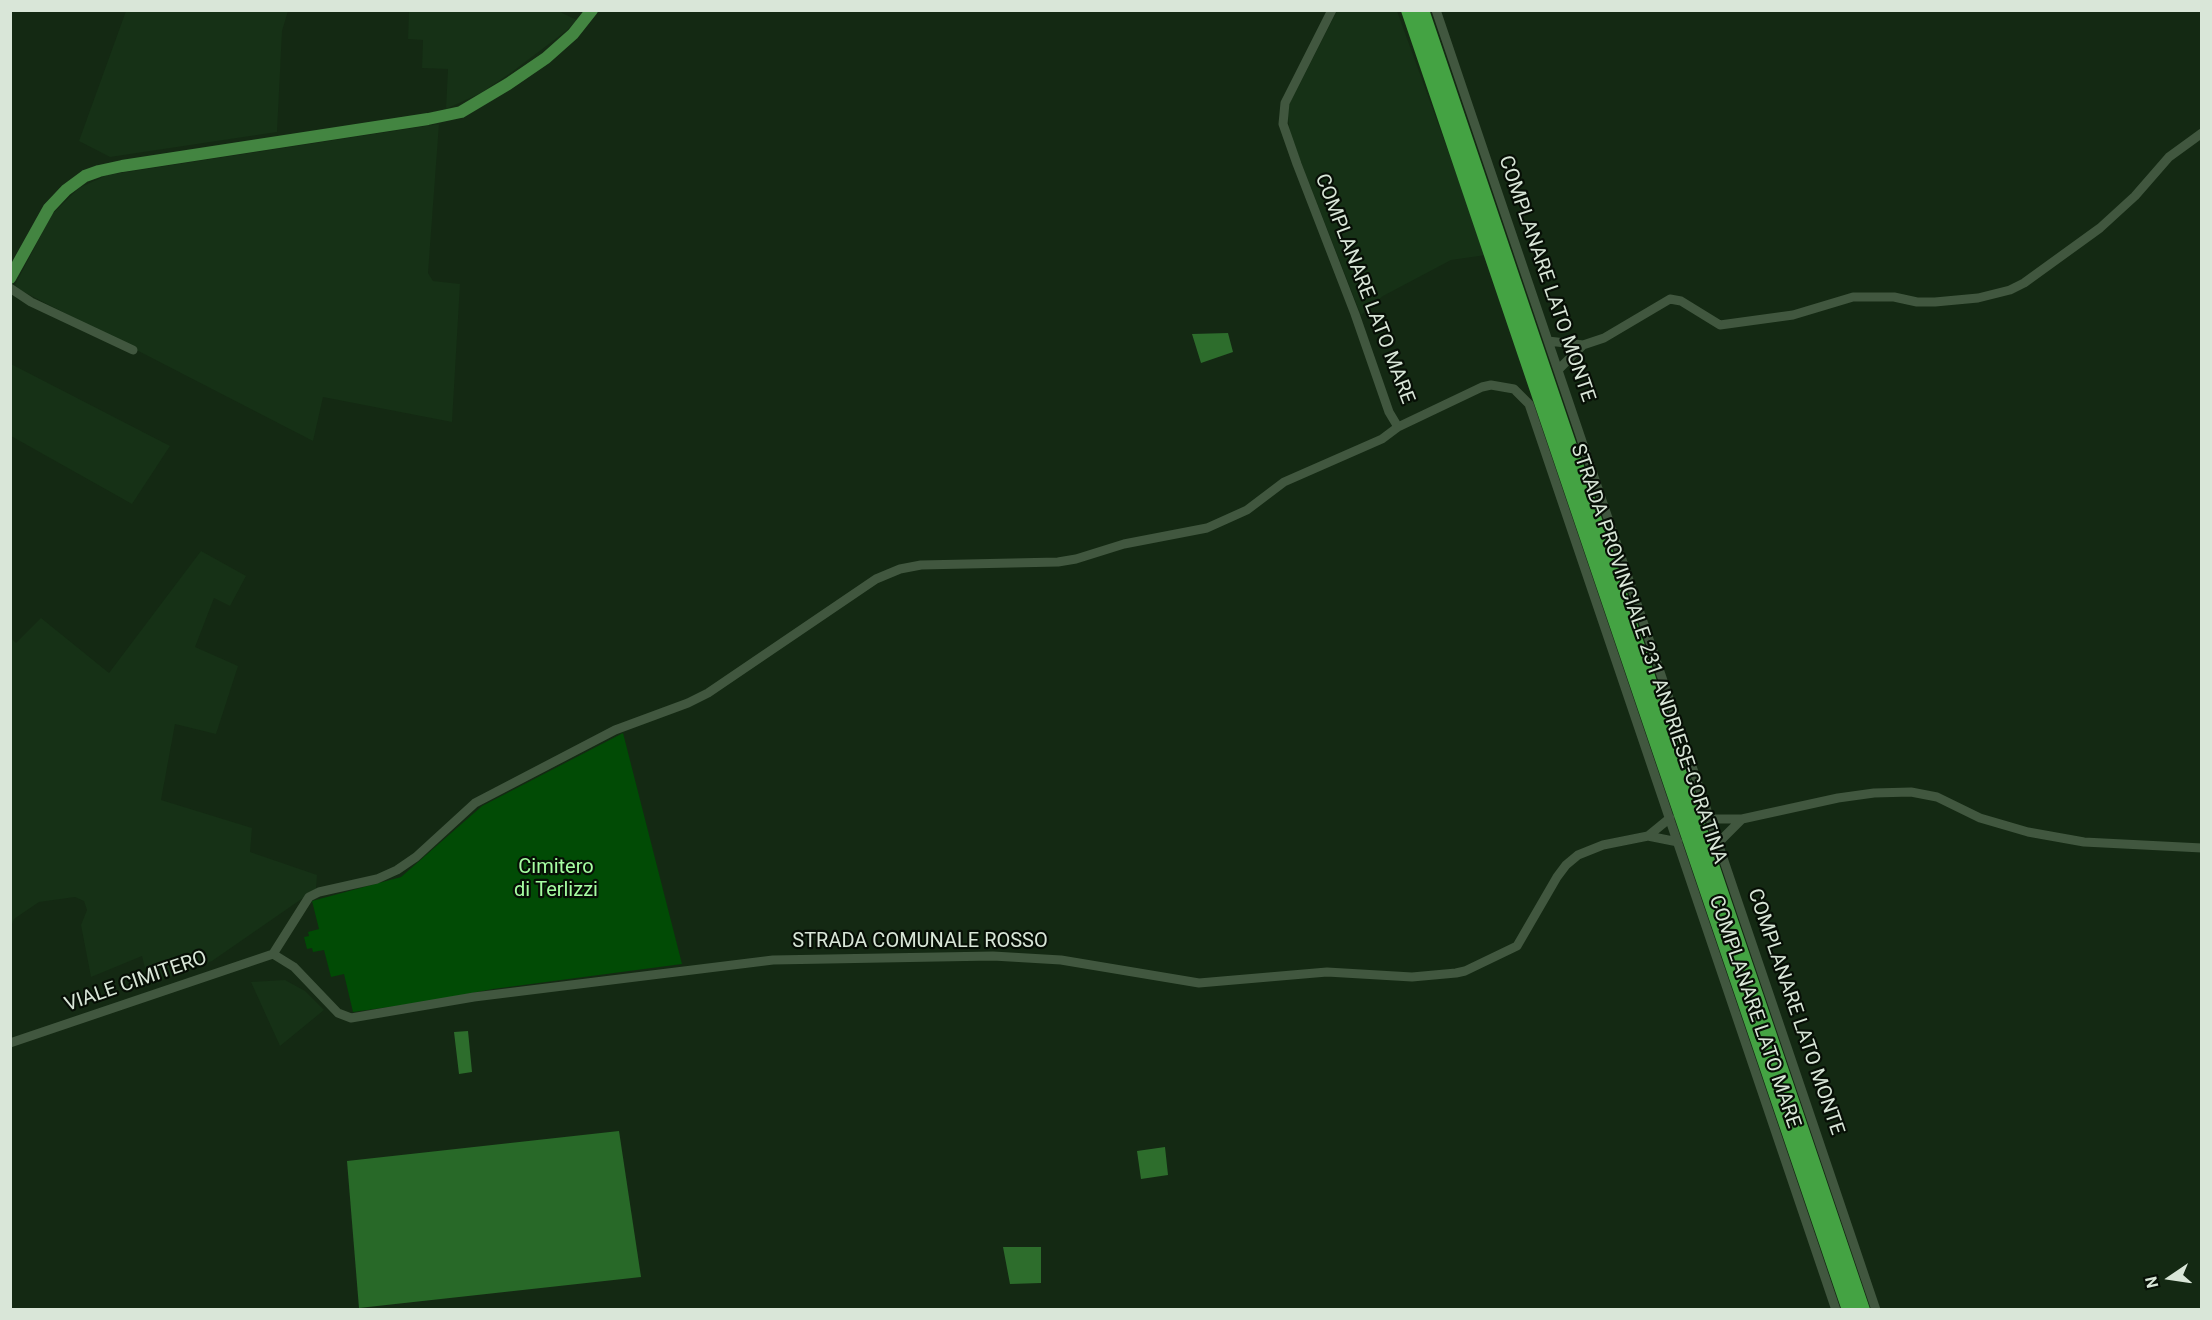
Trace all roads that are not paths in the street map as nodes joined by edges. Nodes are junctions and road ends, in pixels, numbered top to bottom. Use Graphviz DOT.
graph roads {
  1 [pos="592,10"];
  2 [pos="1332,10"];
  3 [pos="1408,10"];
  4 [pos="1422,10"];
  5 [pos="1436,10"];
  6 [pos="2202,133"];
  7 [pos="10,278"];
  8 [pos="10,288"];
  9 [pos="1548,341"];
  10 [pos="1583,345"];
  11 [pos="133,350"];
  12 [pos="1558,370"];
  13 [pos="1398,427"];
  14 [pos="1670,818"];
  15 [pos="1710,819"];
  16 [pos="1742,819"];
  17 [pos="1648,836"];
  18 [pos="1678,842"];
  19 [pos="1718,843"];
  20 [pos="2202,848"];
  21 [pos="273,954"];
  22 [pos="10,1043"];
  23 [pos="1836,1310"];
  24 [pos="1849,1310"];
  25 [pos="1863,1310"];
  26 [pos="1876,1310"];
  1 -- 7 [label="main road"];
  2 -- 13 [label="street, COMPLANARE LATO MARE"];
  3 -- 24 [label="highway, STRADA PROVINCIALE 231 ANDRIESE-CORATINA"];
  4 -- 25 [label="highway, STRADA PROVINCIALE 231 ANDRIESE-CORATINA"];
  5 -- 9 [label="street, COMPLANARE LATO MONTE"];
  6 -- 10 [label="street"];
  8 -- 11 [label="street"];
  9 -- 10 [label="street"];
  9 -- 12 [label="street, COMPLANARE LATO MONTE"];
  10 -- 12 [label="street"];
  12 -- 15 [label="street, COMPLANARE LATO MONTE"];
  13 -- 14 [label="street, COMPLANARE LATO MARE"];
  13 -- 21 [label="street"];
  14 -- 17 [label="street, STRADA COMUNALE ROSSO"];
  14 -- 18 [label="street, COMPLANARE LATO MARE"];
  15 -- 16 [label="street"];
  15 -- 19 [label="street, COMPLANARE LATO MONTE"];
  16 -- 19 [label="street"];
  16 -- 20 [label="street"];
  17 -- 18 [label="street, STRADA COMUNALE ROSSO"];
  17 -- 21 [label="street, STRADA COMUNALE ROSSO"];
  18 -- 23 [label="street, COMPLANARE LATO MARE"];
  19 -- 26 [label="street, COMPLANARE LATO MONTE"];
  21 -- 22 [label="street, VIALE CIMITERO"];
}
